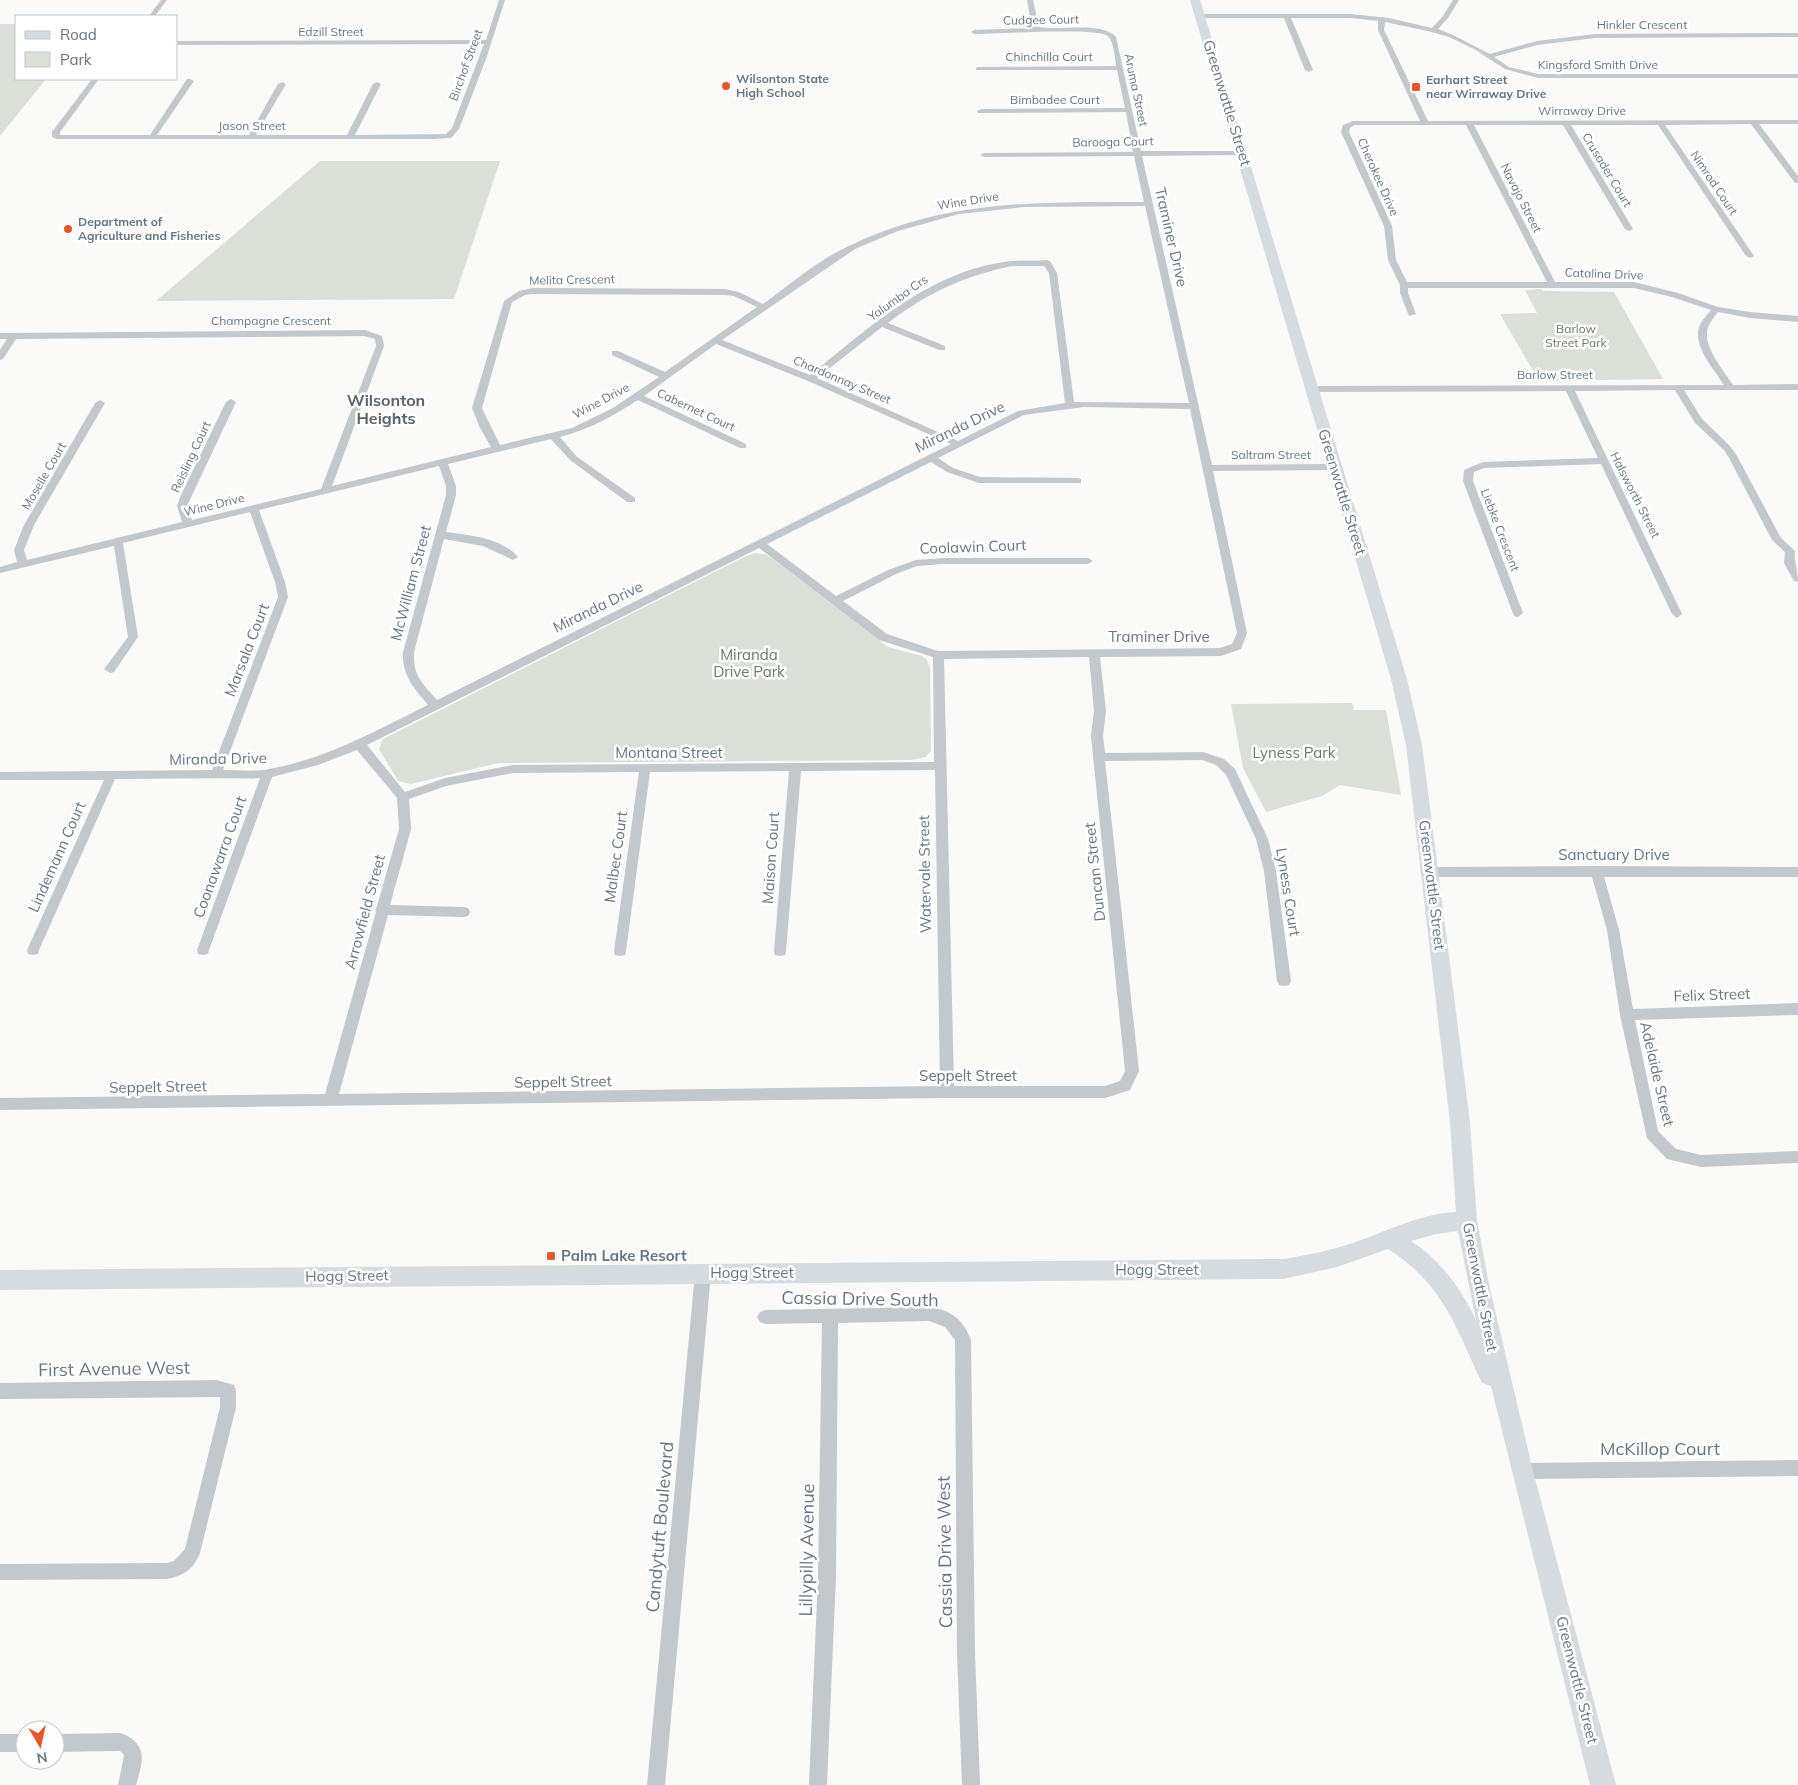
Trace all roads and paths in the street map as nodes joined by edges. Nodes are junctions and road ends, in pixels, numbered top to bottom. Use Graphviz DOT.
graph roads {
  1 [pos="164,0"];
  2 [pos="502,0"];
  3 [pos="1030,0"];
  4 [pos="1195,0"];
  5 [pos="1456,0"];
  6 [pos="153,15"];
  7 [pos="1200,16"];
  8 [pos="1287,16"];
  9 [pos="1382,19"];
  10 [pos="1037,29"];
  11 [pos="1434,30"];
  12 [pos="974,32"];
  13 [pos="1109,33"];
  14 [pos="1798,35"];
  15 [pos="487,42"];
  16 [pos="178,43"];
  17 [pos="1489,56"];
  18 [pos="978,68"];
  19 [pos="1120,68"];
  20 [pos="1308,70"];
  21 [pos="1798,76"];
  22 [pos="94,80"];
  23 [pos="190,81"];
  24 [pos="282,84"];
  25 [pos="377,84"];
  26 [pos="1129,110"];
  27 [pos="981,111"];
  28 [pos="1365,122"];
  29 [pos="1660,122"];
  30 [pos="1753,122"];
  31 [pos="1798,122"];
  32 [pos="1425,123"];
  33 [pos="1469,123"];
  34 [pos="1566,123"];
  35 [pos="448,136"];
  36 [pos="152,137"];
  37 [pos="251,137"];
  38 [pos="350,137"];
  39 [pos="1242,152"];
  40 [pos="1138,154"];
  41 [pos="984,155"];
  42 [pos="1798,181"];
  43 [pos="1148,204"];
  44 [pos="1629,229"];
  45 [pos="1750,256"];
  46 [pos="1552,284"];
  47 [pos="1404,285"];
  48 [pos="763,307"];
  49 [pos="1716,309"];
  50 [pos="1412,314"];
  51 [pos="1798,319"];
  52 [pos="883,324"];
  53 [pos="0,336"];
  54 [pos="14,336"];
  55 [pos="716,341"];
  56 [pos="942,348"];
  57 [pos="615,353"];
  58 [pos="0,357"];
  59 [pos="665,376"];
  60 [pos="811,379"];
  61 [pos="1730,387"];
  62 [pos="1798,387"];
  63 [pos="1569,388"];
  64 [pos="1678,388"];
  65 [pos="1311,389"];
  66 [pos="637,396"];
  67 [pos="231,402"];
  68 [pos="100,403"];
  69 [pos="1070,405"];
  70 [pos="1193,406"];
  71 [pos="554,436"];
  72 [pos="958,444"];
  73 [pos="744,446"];
  74 [pos="496,449"];
  75 [pos="931,458"];
  76 [pos="1604,461"];
  77 [pos="443,463"];
  78 [pos="1335,467"];
  79 [pos="1208,468"];
  80 [pos="1078,481"];
  81 [pos="325,490"];
  82 [pos="631,500"];
  83 [pos="253,508"];
  84 [pos="188,524"];
  85 [pos="440,535"];
  86 [pos="118,541"];
  87 [pos="760,544"];
  88 [pos="1794,551"];
  89 [pos="513,557"];
  90 [pos="1088,561"];
  91 [pos="23,564"];
  92 [pos="0,570"];
  93 [pos="1798,579"];
  94 [pos="837,600"];
  95 [pos="1518,613"];
  96 [pos="1677,614"];
  97 [pos="1094,652"];
  98 [pos="938,655"];
  99 [pos="110,669"];
  100 [pos="435,705"];
  101 [pos="359,744"];
  102 [pos="1100,757"];
  103 [pos="939,766"];
  104 [pos="645,768"];
  105 [pos="795,768"];
  106 [pos="216,774"];
  107 [pos="267,774"];
  108 [pos="0,776"];
  109 [pos="111,776"];
  110 [pos="402,797"];
  111 [pos="1596,871"];
  112 [pos="1431,872"];
  113 [pos="1798,872"];
  114 [pos="382,910"];
  115 [pos="464,912"];
  116 [pos="34,950"];
  117 [pos="203,950"];
  118 [pos="620,951"];
  119 [pos="780,951"];
  120 [pos="1284,981"];
  121 [pos="1798,1009"];
  122 [pos="1627,1015"];
  123 [pos="1125,1086"];
  124 [pos="947,1092"];
  125 [pos="330,1101"];
  126 [pos="0,1104"];
  127 [pos="1798,1157"];
  128 [pos="1467,1221"];
  129 [pos="1388,1238"];
  130 [pos="703,1273"];
  131 [pos="0,1280"];
  132 [pos="765,1316"];
  133 [pos="830,1316"];
  134 [pos="953,1322"];
  135 [pos="0,1391"];
  136 [pos="1505,1401"];
  137 [pos="1798,1468"];
  138 [pos="1522,1471"];
  139 [pos="0,1572"];
  140 [pos="0,1743"];
  141 [pos="15,1743"];
  142 [pos="65,1743"];
  143 [pos="127,1785"];
  144 [pos="656,1785"];
  145 [pos="818,1785"];
  146 [pos="971,1785"];
  147 [pos="1603,1785"];
  1 -- 6 [label="street"];
  2 -- 15 [label="street, Birchof Street"];
  3 -- 10 [label="street"];
  4 -- 7 [label="main road, Greenwattle Street"];
  5 -- 11 [label="street"];
  7 -- 8 [label="street, Kingsford Smith Drive"];
  7 -- 39 [label="main road, Greenwattle Street"];
  8 -- 9 [label="street, Kingsford Smith Drive"];
  8 -- 20 [label="street"];
  9 -- 11 [label="street, Kingsford Smith Drive"];
  9 -- 32 [label="street"];
  10 -- 12 [label="street, Cudgee Court"];
  10 -- 13 [label="street, Cudgee Court"];
  11 -- 17 [label="street, Kingsford Smith Drive"];
  13 -- 19 [label="street, Aruma Street"];
  14 -- 17 [label="street, Hinkler Crescent"];
  15 -- 16 [label="street, Edzill Street"];
  15 -- 35 [label="street, Birchof Street"];
  17 -- 21 [label="street, Kingsford Smith Drive"];
  18 -- 19 [label="street, Chinchilla Court"];
  19 -- 26 [label="street, Aruma Street"];
  22 -- 36 [label="street, Jason Street"];
  23 -- 36 [label="street"];
  24 -- 37 [label="street"];
  25 -- 38 [label="street"];
  26 -- 27 [label="street, Bimbadee Court"];
  26 -- 40 [label="street, Aruma Street"];
  28 -- 32 [label="street, Wirraway Drive"];
  28 -- 47 [label="street, Cherokee Drive"];
  29 -- 30 [label="street, Wirraway Drive"];
  29 -- 34 [label="street, Wirraway Drive"];
  29 -- 45 [label="street, Nimrod Court"];
  30 -- 31 [label="street, Wirraway Drive"];
  30 -- 42 [label="street"];
  32 -- 33 [label="street, Wirraway Drive"];
  33 -- 34 [label="street, Wirraway Drive"];
  33 -- 46 [label="street, Navajo Street"];
  34 -- 44 [label="street, Crusader Court"];
  35 -- 38 [label="street, Jason Street"];
  36 -- 37 [label="street, Jason Street"];
  37 -- 38 [label="street, Jason Street"];
  39 -- 40 [label="street, Barooga Court"];
  39 -- 65 [label="main road, Greenwattle Street"];
  40 -- 41 [label="street, Barooga Court"];
  40 -- 43 [label="street, Traminer Drive"];
  43 -- 48 [label="street, Wine Drive"];
  43 -- 70 [label="street, Traminer Drive"];
  46 -- 47 [label="street, Catalina Drive"];
  46 -- 49 [label="street, Catalina Drive"];
  47 -- 50 [label="street, Cherokee Drive"];
  48 -- 55 [label="street, Wine Drive"];
  48 -- 74 [label="street, Melita Crescent"];
  49 -- 51 [label="street, Catalina Drive"];
  49 -- 61 [label="street"];
  52 -- 56 [label="street"];
  52 -- 60 [label="street, Yalumba Crs"];
  52 -- 69 [label="street, Yalumba Crs"];
  53 -- 54 [label="street, Champagne Crescent"];
  54 -- 58 [label="street"];
  54 -- 81 [label="street, Champagne Crescent"];
  55 -- 59 [label="street, Wine Drive"];
  55 -- 60 [label="street, Chardonnay Street"];
  57 -- 59 [label="street"];
  59 -- 66 [label="street, Wine Drive"];
  60 -- 72 [label="street, Chardonnay Street"];
  61 -- 62 [label="street, Barlow Street"];
  61 -- 64 [label="street, Barlow Street"];
  63 -- 64 [label="street, Barlow Street"];
  63 -- 65 [label="street, Barlow Street"];
  63 -- 76 [label="street, Halsworth Street"];
  64 -- 88 [label="street"];
  65 -- 78 [label="main road, Greenwattle Street"];
  66 -- 71 [label="street, Wine Drive"];
  66 -- 73 [label="street, Cabernet Court"];
  67 -- 84 [label="street, Reisling Court"];
  68 -- 91 [label="street, Moselle Court"];
  69 -- 70 [label="street, Miranda Drive"];
  69 -- 72 [label="street, Miranda Drive"];
  70 -- 79 [label="street, Traminer Drive"];
  71 -- 74 [label="street, Wine Drive"];
  71 -- 82 [label="street"];
  72 -- 75 [label="street, Miranda Drive"];
  74 -- 77 [label="street, Wine Drive"];
  75 -- 80 [label="street"];
  75 -- 87 [label="street, Miranda Drive"];
  76 -- 95 [label="street, Liebke Crescent"];
  76 -- 96 [label="street, Halsworth Street"];
  77 -- 81 [label="street, Wine Drive"];
  77 -- 85 [label="street, McWilliam Street"];
  78 -- 79 [label="street, Saltram Street"];
  78 -- 112 [label="main road, Greenwattle Street"];
  79 -- 97 [label="street, Traminer Drive"];
  81 -- 83 [label="street, Wine Drive"];
  83 -- 84 [label="street, Wine Drive"];
  83 -- 106 [label="street, Marsala Court"];
  84 -- 86 [label="street, Wine Drive"];
  85 -- 89 [label="street"];
  85 -- 100 [label="street, McWilliam Street"];
  86 -- 91 [label="street, Wine Drive"];
  86 -- 99 [label="street"];
  87 -- 94 [label="street, Traminer Drive"];
  87 -- 100 [label="street, Miranda Drive"];
  88 -- 93 [label="street"];
  90 -- 94 [label="street, Coolawin Court"];
  91 -- 92 [label="street, Wine Drive"];
  94 -- 98 [label="street, Traminer Drive"];
  97 -- 98 [label="street, Traminer Drive"];
  97 -- 102 [label="street, Duncan Street"];
  98 -- 103 [label="street, Watervale Street"];
  100 -- 101 [label="street, Miranda Drive"];
  101 -- 107 [label="street, Miranda Drive"];
  101 -- 110 [label="street"];
  102 -- 120 [label="street, Lyness Court"];
  102 -- 123 [label="street, Duncan Street"];
  103 -- 105 [label="street, Montana Street"];
  103 -- 124 [label="street, Watervale Street"];
  104 -- 105 [label="street, Montana Street"];
  104 -- 110 [label="street, Montana Street"];
  104 -- 118 [label="street, Malbec Court"];
  105 -- 119 [label="street, Maison Court"];
  106 -- 107 [label="street, Miranda Drive"];
  106 -- 109 [label="street, Miranda Drive"];
  107 -- 117 [label="street, Coonawarra Court"];
  108 -- 109 [label="street, Miranda Drive"];
  109 -- 116 [label="street, Lindemann Court"];
  110 -- 114 [label="street, Arrowfield Street"];
  111 -- 112 [label="street, Sanctuary Drive"];
  111 -- 113 [label="street, Sanctuary Drive"];
  111 -- 122 [label="street, Adelaide Street"];
  112 -- 128 [label="main road, Greenwattle Street"];
  114 -- 115 [label="street"];
  114 -- 125 [label="street, Arrowfield Street"];
  121 -- 122 [label="street, Felix Street"];
  122 -- 127 [label="street, Adelaide Street"];
  123 -- 124 [label="street, Seppelt Street"];
  124 -- 125 [label="street, Seppelt Street"];
  125 -- 126 [label="street, Seppelt Street"];
  128 -- 129 [label="main road, Hogg Street"];
  128 -- 136 [label="main road, Greenwattle Street"];
  129 -- 130 [label="main road, Hogg Street"];
  129 -- 136 [label="main road"];
  130 -- 131 [label="main road, Hogg Street"];
  130 -- 144 [label="street, Candytuft Boulevard"];
  132 -- 133 [label="street, Cassia Drive South"];
  133 -- 134 [label="street, Cassia Drive South"];
  133 -- 145 [label="street, Lillypilly Avenue"];
  134 -- 146 [label="street, Cassia Drive West"];
  135 -- 139 [label="street, First Avenue West"];
  136 -- 138 [label="main road, Greenwattle Street"];
  137 -- 138 [label="street, McKillop Court"];
  138 -- 147 [label="main road, Greenwattle Street"];
  140 -- 141 [label="street"];
  142 -- 143 [label="street"];
}
